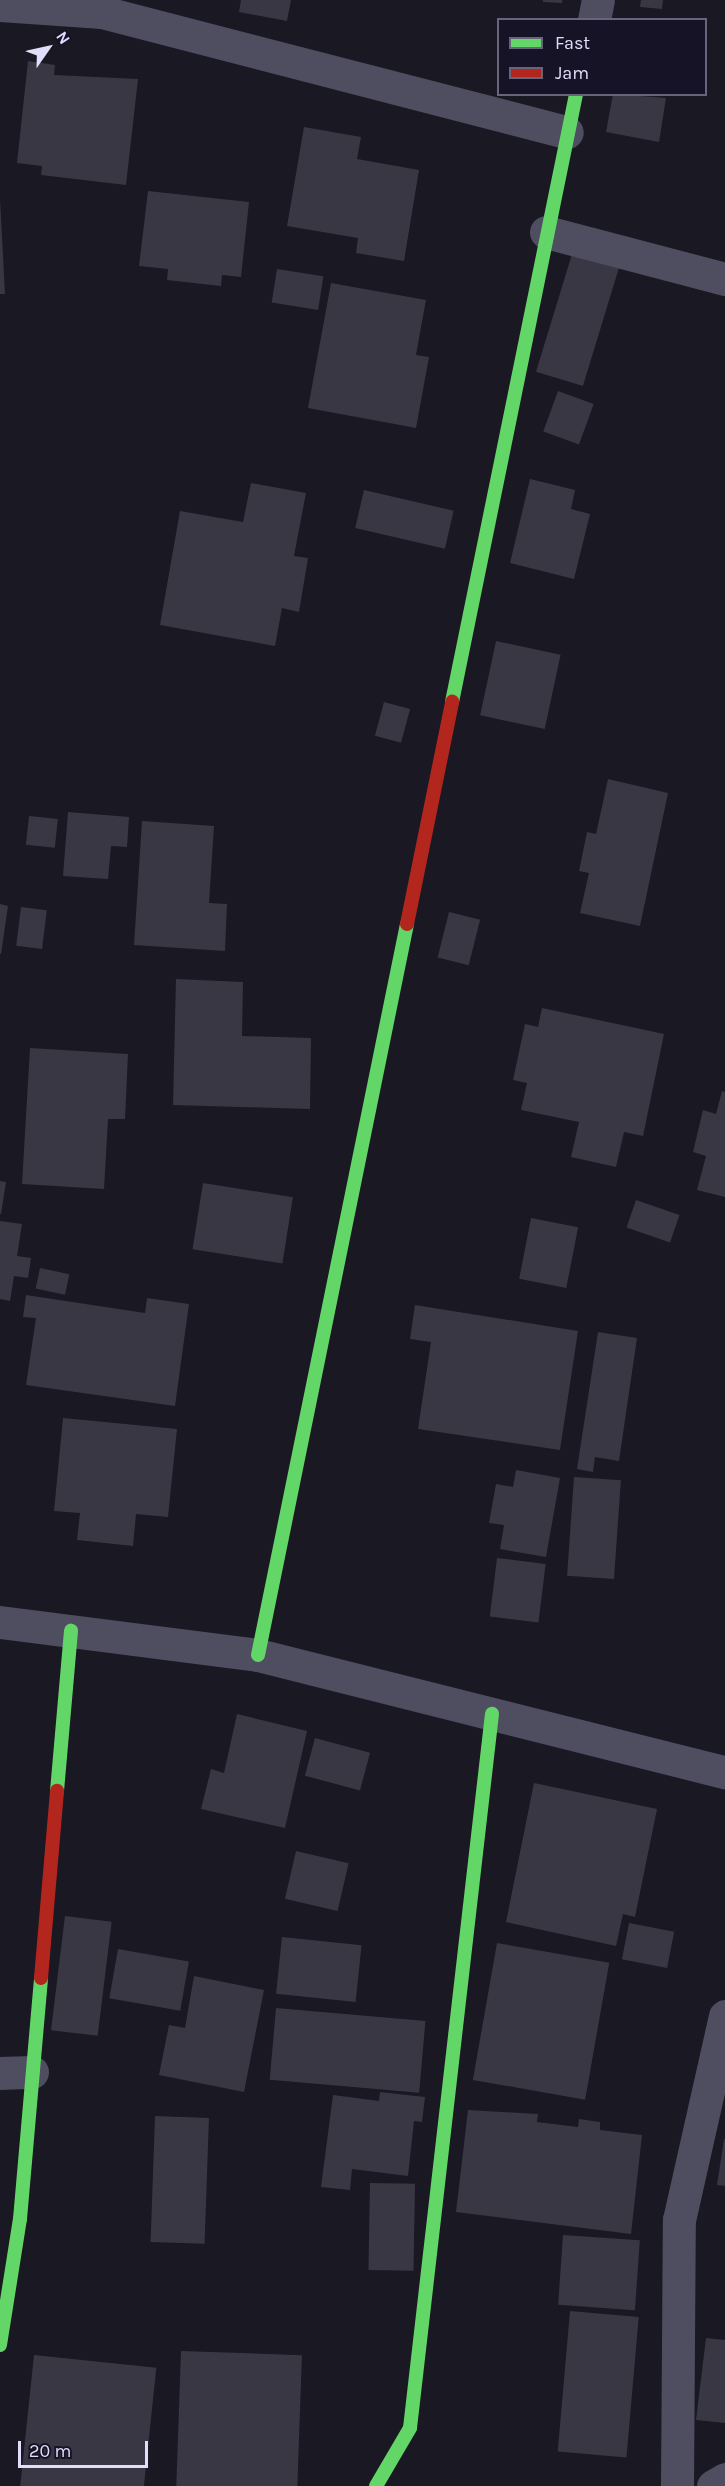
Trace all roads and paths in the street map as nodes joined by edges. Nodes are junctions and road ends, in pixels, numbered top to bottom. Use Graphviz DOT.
graph roads {
  1 [pos="598,0"];
  2 [pos="0,5"];
  3 [pos="594,18"];
  4 [pos="576,96"];
  5 [pos="567,132"];
  6 [pos="546,232"];
  7 [pos="725,279"];
  8 [pos="0,1622"];
  9 [pos="70,1631"];
  10 [pos="258,1655"];
  11 [pos="492,1714"];
  12 [pos="725,1772"];
  13 [pos="725,2016"];
  14 [pos="0,2073"];
  15 [pos="32,2073"];
  16 [pos="0,2345"];
  17 [pos="725,2479"];
  18 [pos="376,2486"];
  19 [pos="677,2486"];
  20 [pos="714,2486"];
  1 -- 3 [label="street"];
  2 -- 5 [label="street"];
  4 -- 5 [label="street"];
  5 -- 6 [label="street"];
  6 -- 7 [label="street"];
  6 -- 10 [label="street"];
  8 -- 9 [label="street"];
  9 -- 10 [label="street"];
  9 -- 15 [label="street"];
  10 -- 11 [label="street"];
  11 -- 12 [label="street"];
  11 -- 18 [label="street"];
  13 -- 19 [label="street"];
  14 -- 15 [label="street"];
  15 -- 16 [label="street"];
  17 -- 20 [label="street"];
}
